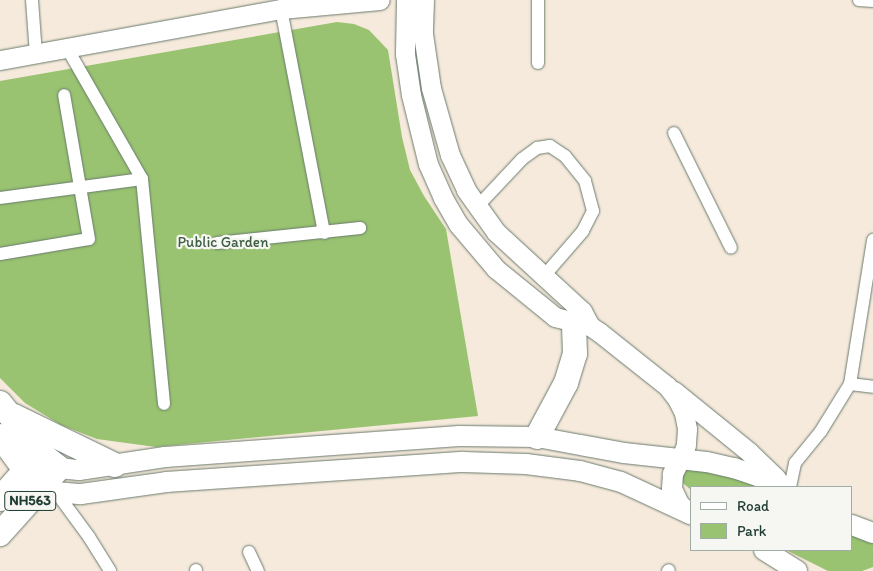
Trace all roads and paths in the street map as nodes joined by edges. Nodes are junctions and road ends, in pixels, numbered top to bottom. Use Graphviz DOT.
graph roads {
  1 [pos="32,0"];
  2 [pos="380,0"];
  3 [pos="406,0"];
  4 [pos="424,0"];
  5 [pos="538,0"];
  6 [pos="859,0"];
  7 [pos="873,1"];
  8 [pos="281,9"];
  9 [pos="67,48"];
  10 [pos="36,54"];
  11 [pos="0,60"];
  12 [pos="538,63"];
  13 [pos="64,95"];
  14 [pos="674,133"];
  15 [pos="142,180"];
  16 [pos="81,188"];
  17 [pos="0,198"];
  18 [pos="477,207"];
  19 [pos="360,228"];
  20 [pos="324,233"];
  21 [pos="217,243"];
  22 [pos="873,244"];
  23 [pos="731,248"];
  24 [pos="0,254"];
  25 [pos="544,276"];
  26 [pos="582,325"];
  27 [pos="850,384"];
  28 [pos="667,386"];
  29 [pos="873,387"];
  30 [pos="164,404"];
  31 [pos="4,408"];
  32 [pos="0,436"];
  33 [pos="537,436"];
  34 [pos="40,453"];
  35 [pos="680,460"];
  36 [pos="115,465"];
  37 [pos="58,468"];
  38 [pos="24,470"];
  39 [pos="778,486"];
  40 [pos="780,486"];
  41 [pos="790,486"];
  42 [pos="49,490"];
  43 [pos="0,500"];
  44 [pos="690,513"];
  45 [pos="690,514"];
  46 [pos="853,525"];
  47 [pos="873,533"];
  48 [pos="0,534"];
  49 [pos="766,551"];
  50 [pos="249,552"];
  51 [pos="110,571"];
  52 [pos="258,571"];
  53 [pos="796,571"];
  1 -- 10 [label="street"];
  2 -- 8 [label="street"];
  3 -- 26 [label="street"];
  4 -- 18 [label="street"];
  5 -- 12 [label="street"];
  6 -- 7 [label="street"];
  8 -- 9 [label="street"];
  8 -- 20 [label="street"];
  9 -- 10 [label="street"];
  9 -- 15 [label="street"];
  10 -- 11 [label="street"];
  13 -- 16 [label="street"];
  14 -- 23 [label="street"];
  15 -- 16 [label="street"];
  15 -- 30 [label="street"];
  16 -- 17 [label="street"];
  16 -- 24 [label="street"];
  18 -- 25 [label="street"];
  18 -- 25 [label="street"];
  19 -- 20 [label="street"];
  20 -- 21 [label="street"];
  22 -- 27 [label="street"];
  25 -- 26 [label="street"];
  26 -- 28 [label="street"];
  26 -- 33 [label="highway"];
  27 -- 29 [label="street"];
  27 -- 41 [label="street"];
  28 -- 35 [label="street"];
  28 -- 40 [label="street"];
  31 -- 34 [label="highway, NH563"];
  31 -- 36 [label="highway"];
  32 -- 38 [label="highway, NH563"];
  33 -- 35 [label="main road"];
  33 -- 36 [label="main road"];
  34 -- 37 [label="highway, NH563"];
  34 -- 38 [label="highway, NH563"];
  35 -- 39 [label="main road"];
  35 -- 44 [label="main road"];
  36 -- 37 [label="main road"];
  37 -- 42 [label="highway, NH563"];
  38 -- 42 [label="highway"];
  38 -- 43 [label="highway, NH563"];
  42 -- 45 [label="main road"];
  42 -- 48 [label="highway, NH563"];
  42 -- 51 [label="street"];
  46 -- 47 [label="main road"];
  49 -- 53 [label="main road"];
  50 -- 52 [label="street"];
}
